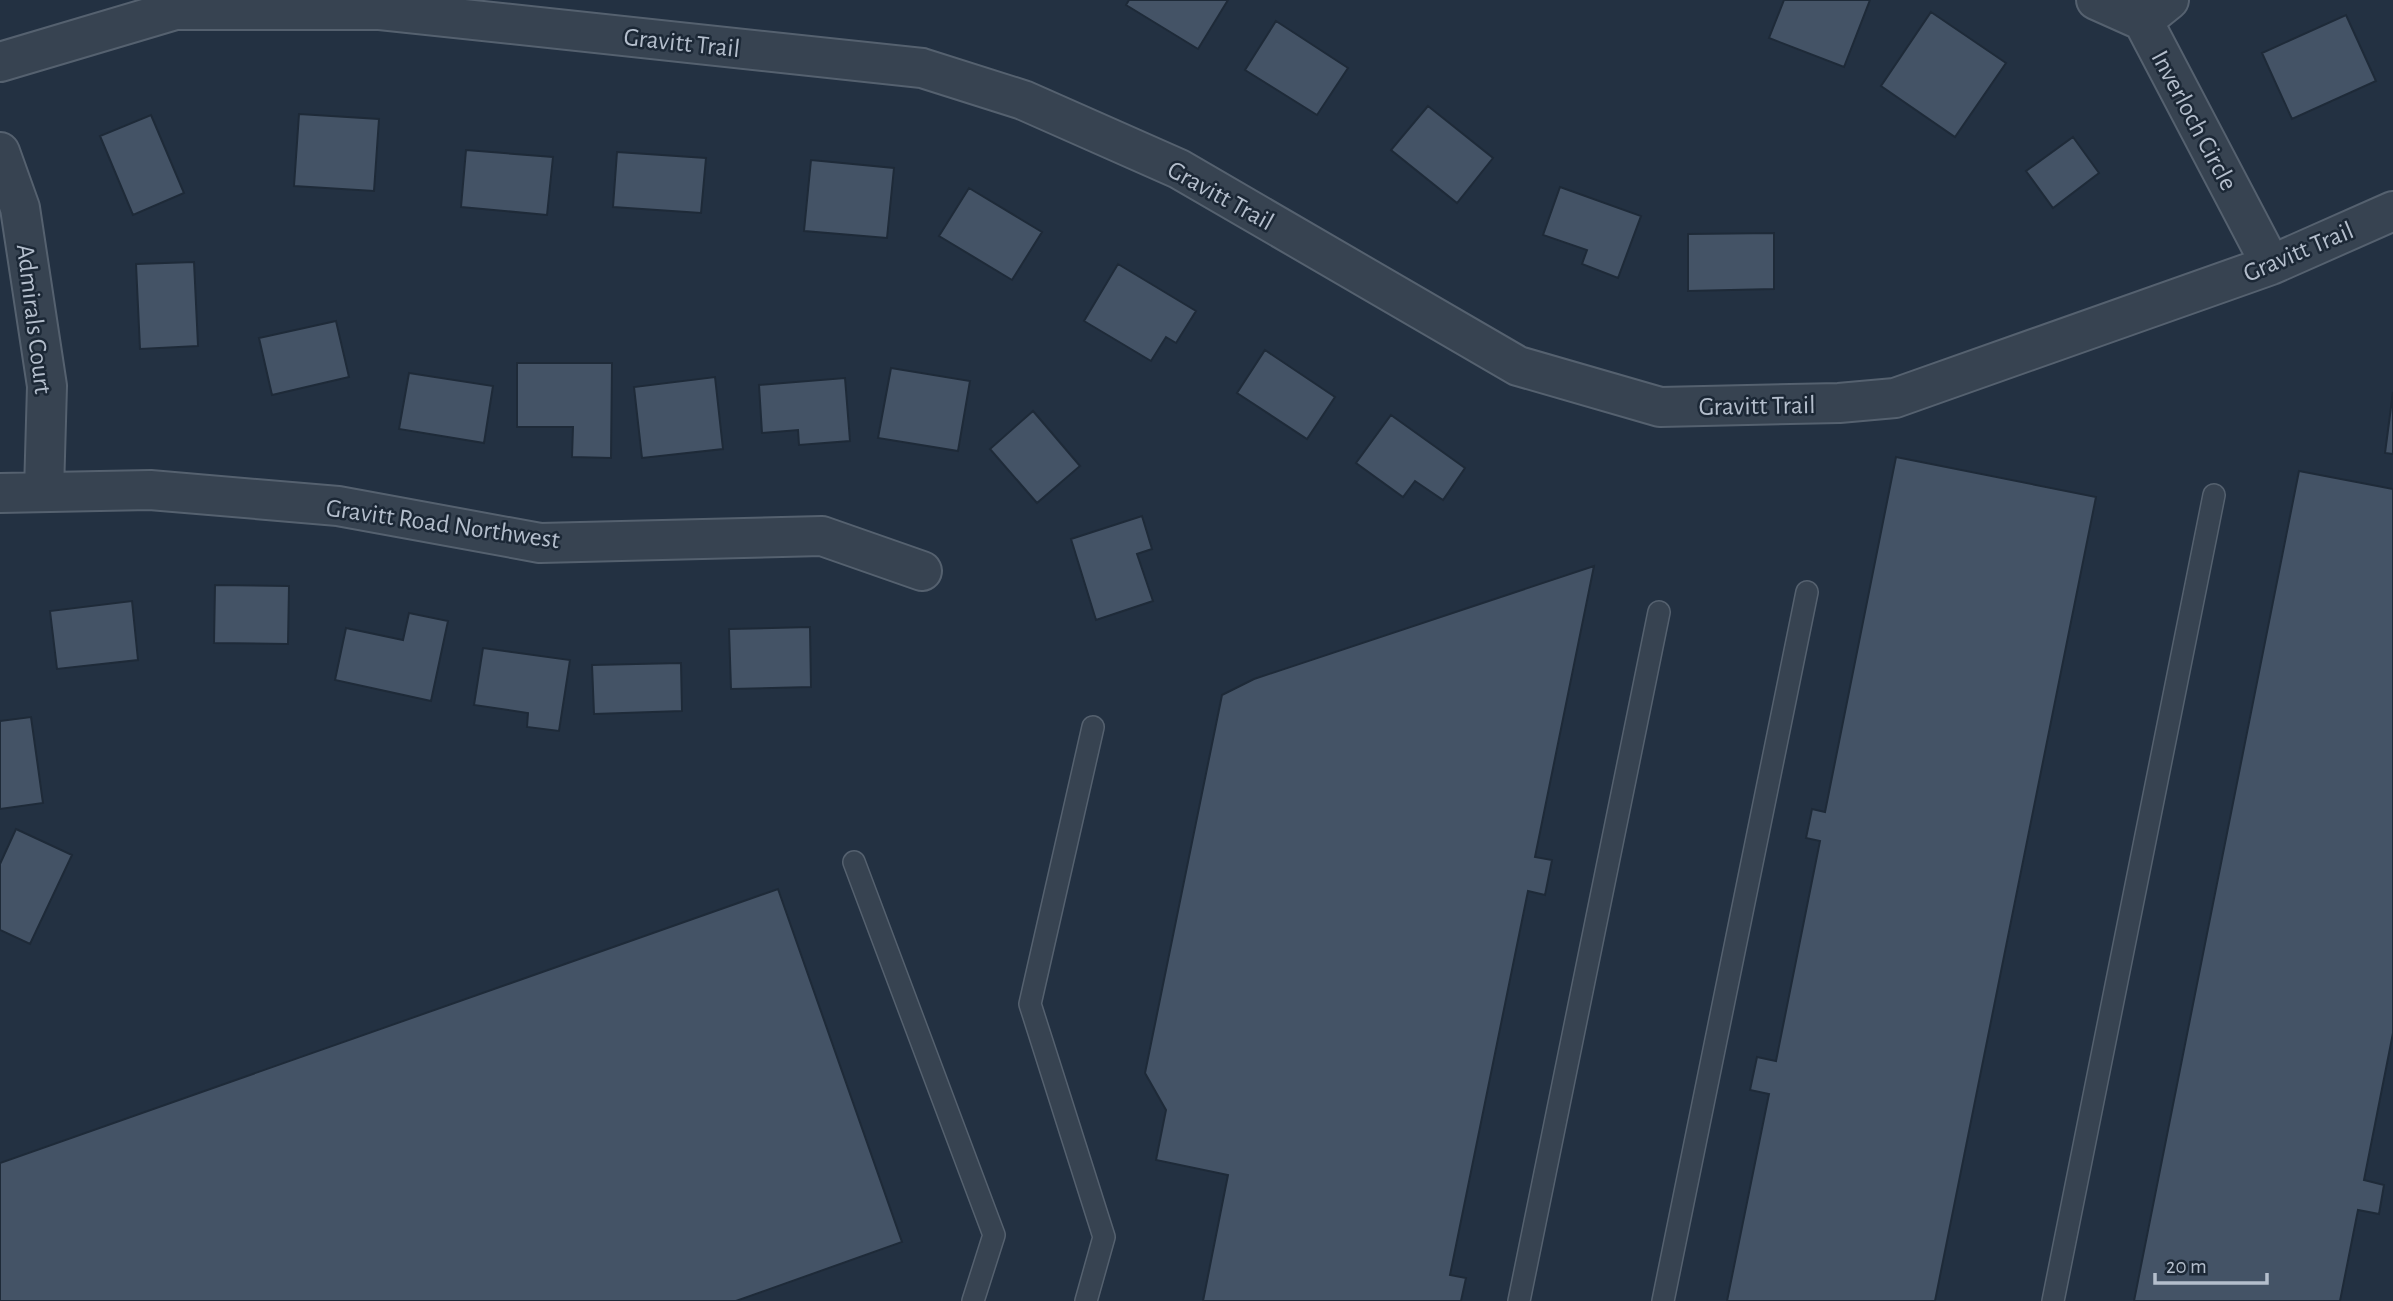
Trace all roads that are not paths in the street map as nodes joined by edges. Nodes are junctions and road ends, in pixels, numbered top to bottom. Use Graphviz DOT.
graph roads {
  1 [pos="2096,0"];
  2 [pos="381,5"];
  3 [pos="2156,10"];
  4 [pos="0,62"];
  5 [pos="0,152"];
  6 [pos="2393,211"];
  7 [pos="2271,265"];
  8 [pos="44,491"];
  9 [pos="0,492"];
  10 [pos="2214,495"];
  11 [pos="922,571"];
  12 [pos="1807,592"];
  13 [pos="1659,612"];
  14 [pos="1093,727"];
  15 [pos="855,862"];
  16 [pos="973,1301"];
  17 [pos="1086,1301"];
  18 [pos="1520,1301"];
  19 [pos="1663,1301"];
  20 [pos="2053,1301"];
  1 -- 3 [label="street, Inverloch Circle"];
  2 -- 4 [label="street, Gravitt Trail"];
  2 -- 7 [label="street, Gravitt Trail"];
  3 -- 7 [label="street, Inverloch Circle"];
  5 -- 8 [label="street, Admirals Court"];
  6 -- 7 [label="street, Gravitt Trail"];
  8 -- 9 [label="street, Gravitt Road Northwest"];
  8 -- 11 [label="street, Gravitt Road Northwest"];
  10 -- 20 [label="lane"];
  12 -- 19 [label="lane"];
  13 -- 18 [label="lane"];
  14 -- 17 [label="lane"];
  15 -- 16 [label="lane"];
}
